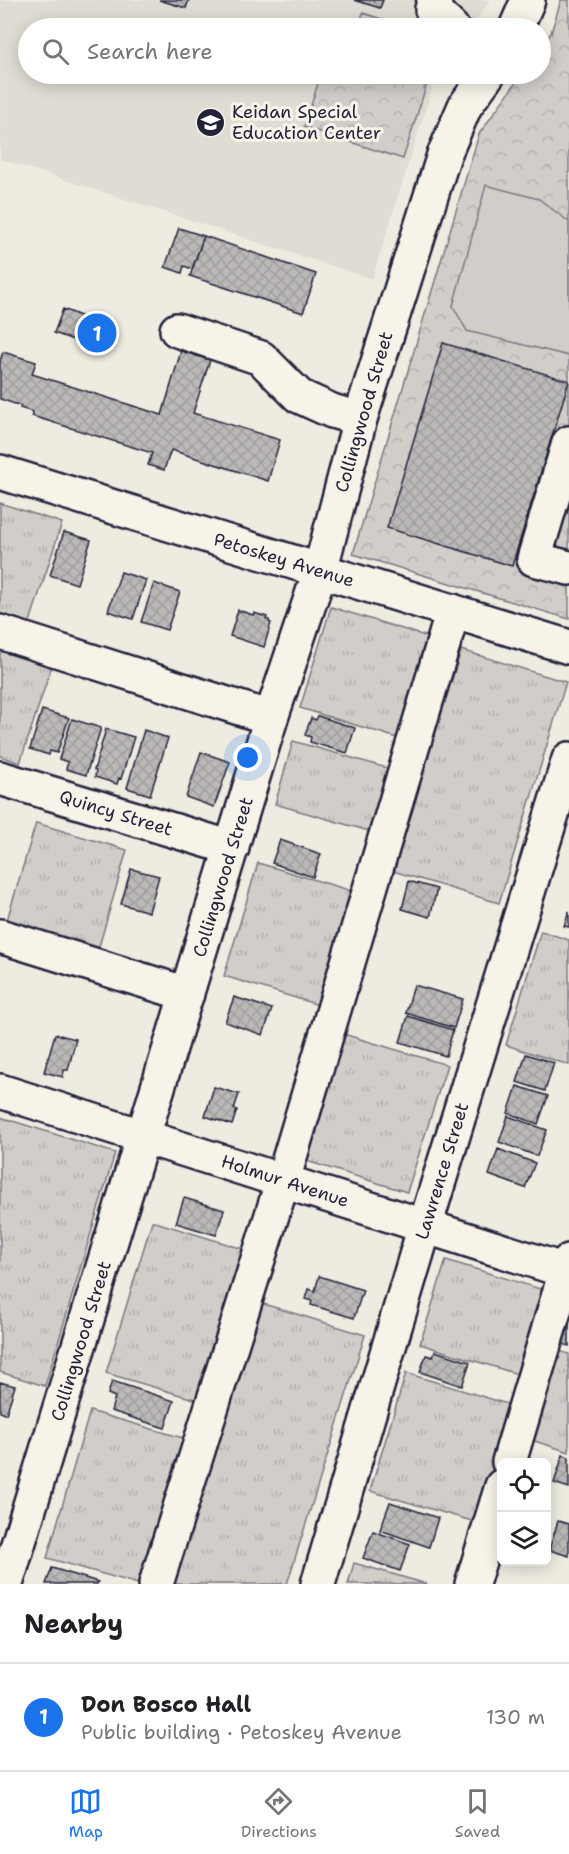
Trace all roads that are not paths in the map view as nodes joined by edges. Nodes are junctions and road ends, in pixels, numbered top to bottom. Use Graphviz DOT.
graph roads {
  1 [pos="435,0"];
  2 [pos="528,0"];
  3 [pos="441,18"];
  4 [pos="520,18"];
  5 [pos="481,84"];
  6 [pos="177,330"];
  7 [pos="360,418"];
  8 [pos="569,443"];
  9 [pos="0,472"];
  10 [pos="569,568"];
  11 [pos="320,571"];
  12 [pos="453,611"];
  13 [pos="0,632"];
  14 [pos="569,647"];
  15 [pos="271,718"];
  16 [pos="569,759"];
  17 [pos="0,778"];
  18 [pos="232,848"];
  19 [pos="0,936"];
  20 [pos="187,994"];
  21 [pos="0,1091"];
  22 [pos="144,1136"];
  23 [pos="283,1180"];
  24 [pos="425,1226"];
  25 [pos="568,1268"];
  26 [pos="509,1458"];
  27 [pos="497,1500"];
  28 [pos="6,1584"];
  29 [pos="156,1584"];
  30 [pos="318,1584"];
  31 [pos="472,1584"];
  1 -- 3 [label="street"];
  2 -- 4 [label="street"];
  5 -- 7 [label="street, Collingwood Street"];
  6 -- 7 [label="street"];
  7 -- 11 [label="street, Collingwood Street"];
  8 -- 10 [label="street"];
  9 -- 11 [label="street, Petoskey Avenue"];
  11 -- 12 [label="street, Petoskey Avenue"];
  11 -- 15 [label="street, Collingwood Street"];
  12 -- 14 [label="street, Petoskey Avenue"];
  12 -- 23 [label="street"];
  13 -- 15 [label="street"];
  15 -- 18 [label="street, Collingwood Street"];
  16 -- 24 [label="street, Lawrence Street"];
  17 -- 18 [label="street, Quincy Street"];
  18 -- 20 [label="street, Collingwood Street"];
  19 -- 20 [label="street"];
  20 -- 22 [label="street, Collingwood Street"];
  21 -- 22 [label="street, Holmur Avenue"];
  22 -- 23 [label="street, Holmur Avenue"];
  22 -- 28 [label="street, Collingwood Street"];
  23 -- 24 [label="street, Holmur Avenue"];
  23 -- 29 [label="street"];
  24 -- 25 [label="street, Holmur Avenue"];
  24 -- 30 [label="street, Lawrence Street"];
  25 -- 26 [label="street"];
  27 -- 31 [label="street"];
}
